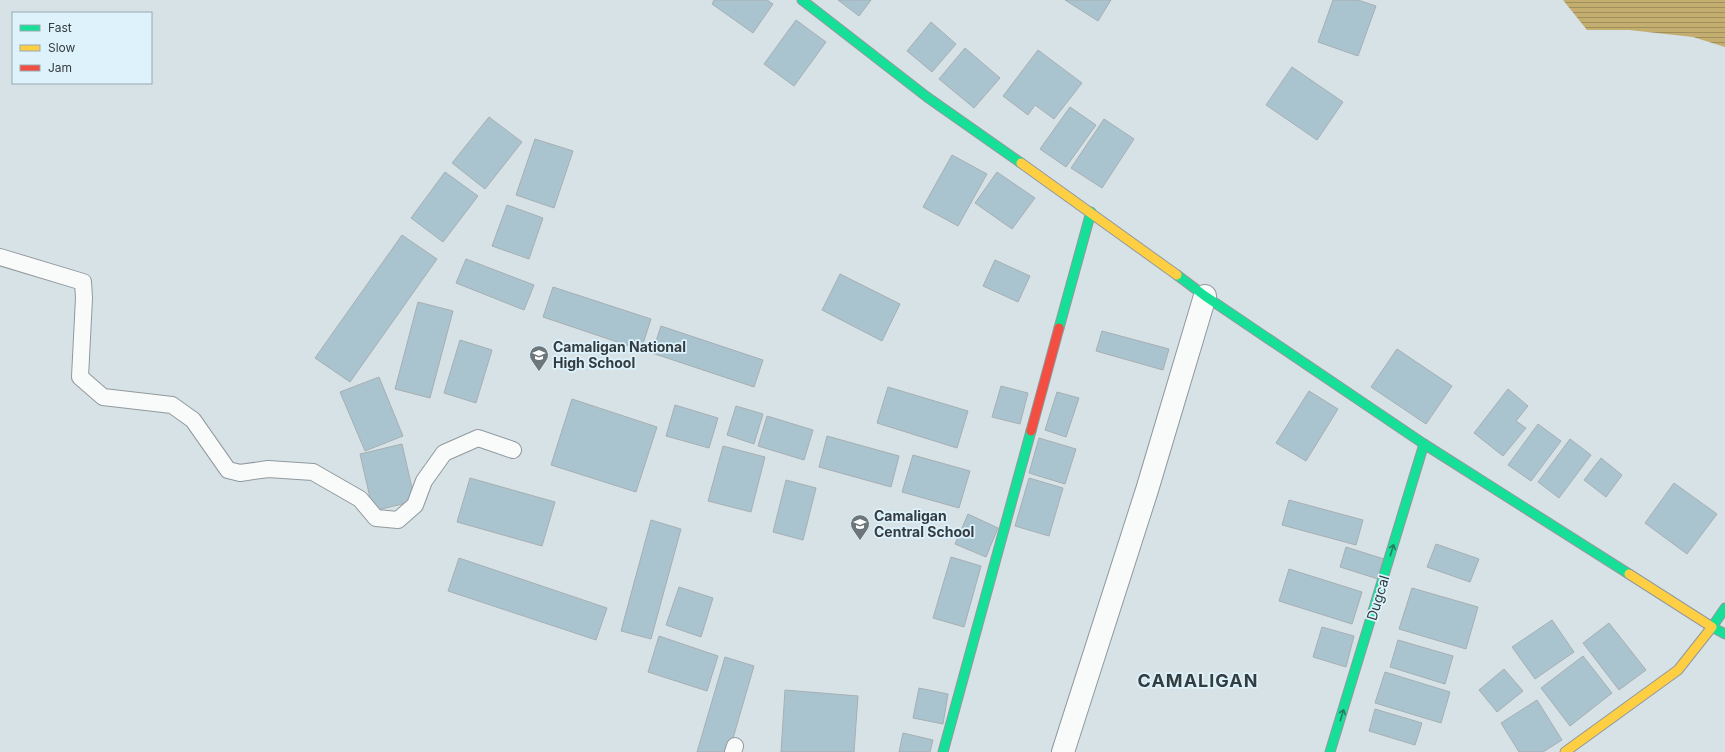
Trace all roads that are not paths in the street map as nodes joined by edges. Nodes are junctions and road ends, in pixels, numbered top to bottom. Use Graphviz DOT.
graph roads {
  1 [pos="802,0"];
  2 [pos="1092,212"];
  3 [pos="0,257"];
  4 [pos="1205,296"];
  5 [pos="1424,444"];
  6 [pos="513,450"];
  7 [pos="1725,608"];
  8 [pos="1712,627"];
  9 [pos="1725,634"];
  10 [pos="943,752"];
  11 [pos="1063,752"];
  12 [pos="1330,752"];
  13 [pos="1565,752"];
  1 -- 2 [label="street"];
  2 -- 4 [label="street"];
  2 -- 10 [label="street"];
  3 -- 6 [label="lane"];
  4 -- 5 [label="street"];
  4 -- 11 [label="street"];
  5 -- 8 [label="street"];
  12 -- 5 [label="street, Dugcal, one-way"];
  7 -- 8 [label="street"];
  8 -- 9 [label="street"];
  8 -- 13 [label="street"];
}
